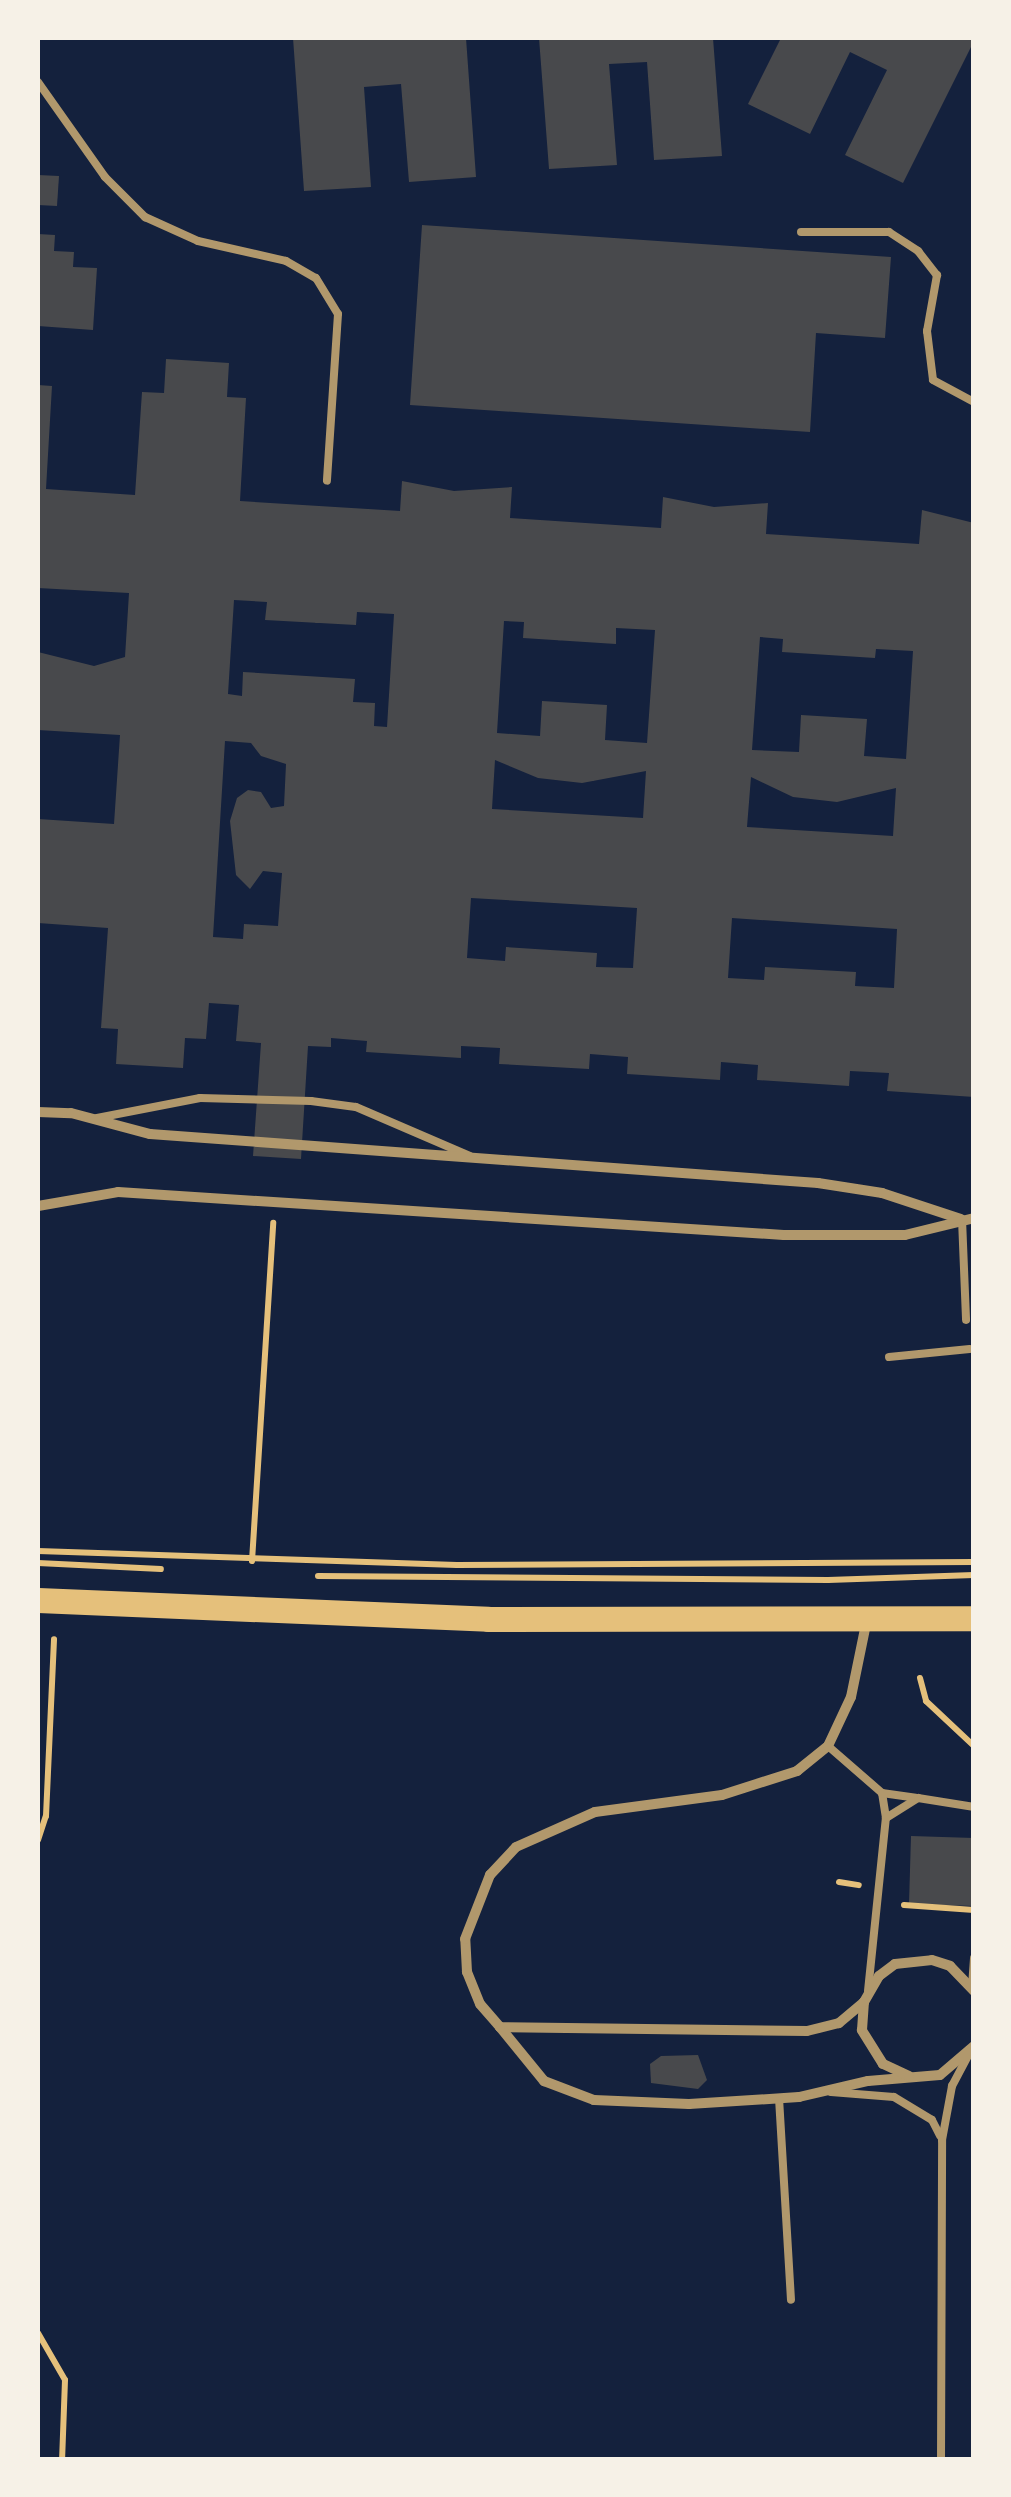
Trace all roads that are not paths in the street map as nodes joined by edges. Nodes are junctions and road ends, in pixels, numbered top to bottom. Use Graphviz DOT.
graph roads {
  1 [pos="38,82"];
  2 [pos="801,232"];
  3 [pos="974,402"];
  4 [pos="327,482"];
  5 [pos="38,1112"];
  6 [pos="92,1119"];
  7 [pos="480,1160"];
  8 [pos="38,1206"];
  9 [pos="968,1218"];
  10 [pos="966,1320"];
  11 [pos="970,1349"];
  12 [pos="888,1357"];
  13 [pos="38,1600"];
  14 [pos="970,1617"];
  15 [pos="867,1619"];
  16 [pos="828,1746"];
  17 [pos="882,1793"];
  18 [pos="918,1798"];
  19 [pos="974,1808"];
  20 [pos="886,1818"];
  21 [pos="974,1958"];
  22 [pos="973,1988"];
  23 [pos="866,1997"];
  24 [pos="500,2027"];
  25 [pos="972,2048"];
  26 [pos="920,2078"];
  27 [pos="822,2092"];
  28 [pos="779,2098"];
  29 [pos="942,2140"];
  30 [pos="791,2300"];
  31 [pos="942,2460"];
  1 -- 4 [label="lane"];
  2 -- 3 [label="lane"];
  5 -- 6 [label="street"];
  6 -- 7 [label="street"];
  6 -- 7 [label="lane"];
  7 -- 9 [label="street"];
  8 -- 9 [label="street"];
  9 -- 10 [label="lane"];
  11 -- 12 [label="lane"];
  13 -- 15 [label="main road"];
  14 -- 15 [label="main road"];
  15 -- 16 [label="street"];
  16 -- 17 [label="lane"];
  16 -- 24 [label="street"];
  17 -- 18 [label="lane"];
  17 -- 20 [label="lane"];
  18 -- 19 [label="lane"];
  18 -- 20 [label="lane"];
  20 -- 23 [label="lane"];
  21 -- 22 [label="lane"];
  22 -- 23 [label="street"];
  23 -- 24 [label="street"];
  23 -- 26 [label="street"];
  24 -- 28 [label="street"];
  25 -- 26 [label="street"];
  25 -- 29 [label="lane"];
  26 -- 27 [label="street"];
  27 -- 28 [label="street"];
  27 -- 29 [label="lane"];
  28 -- 30 [label="lane"];
  29 -- 31 [label="lane"];
}
